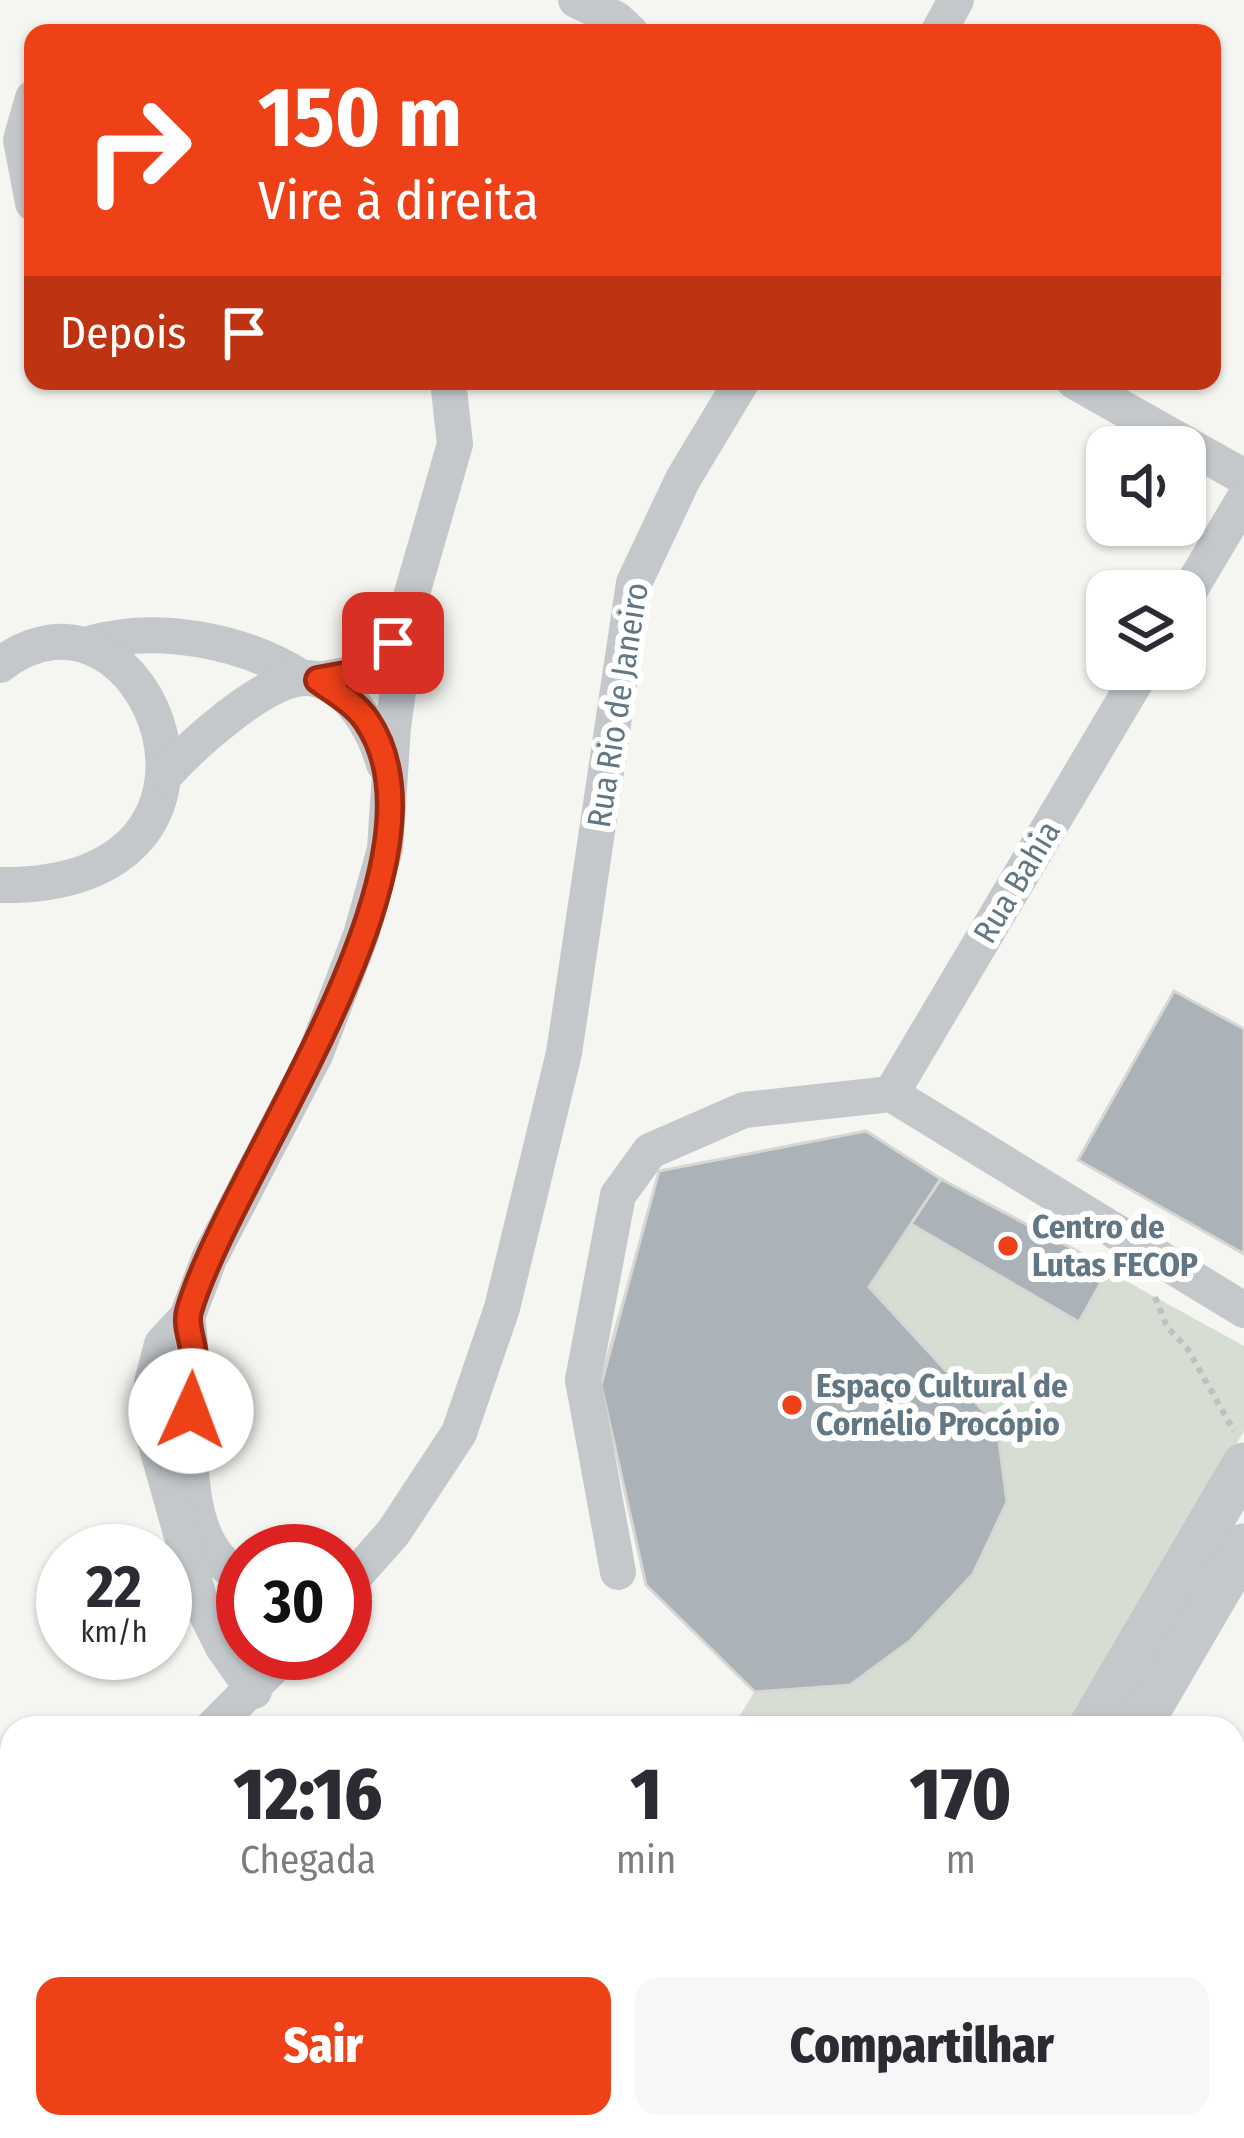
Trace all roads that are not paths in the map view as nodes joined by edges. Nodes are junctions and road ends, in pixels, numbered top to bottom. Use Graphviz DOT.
graph roads {
  1 [pos="576,0"];
  2 [pos="621,24"];
  3 [pos="449,390"];
  4 [pos="737,390"];
  5 [pos="1090,390"];
  6 [pos="1244,477"];
  7 [pos="1244,499"];
  8 [pos="1202,570"];
  9 [pos="411,597"];
  10 [pos="89,644"];
  11 [pos="0,665"];
  12 [pos="310,679"];
  13 [pos="1131,690"];
  14 [pos="165,775"];
  15 [pos="388,796"];
  16 [pos="0,886"];
  17 [pos="891,1094"];
  18 [pos="1244,1310"];
  19 [pos="187,1317"];
  20 [pos="1242,1452"];
  21 [pos="1244,1546"];
  22 [pos="372,1557"];
  23 [pos="216,1558"];
  24 [pos="618,1572"];
  25 [pos="264,1680"];
  26 [pos="254,1691"];
  27 [pos="226,1716"];
  28 [pos="1097,1716"];
  29 [pos="1145,1716"];
  1 -- 2 [label="street"];
  3 -- 9 [label="street"];
  4 -- 22 [label="street, Rua Rio de Janeiro"];
  5 -- 6 [label="street"];
  7 -- 8 [label="street"];
  9 -- 12 [label="street"];
  9 -- 15 [label="street"];
  10 -- 11 [label="street"];
  10 -- 12 [label="street"];
  10 -- 14 [label="street"];
  12 -- 14 [label="street"];
  12 -- 15 [label="street"];
  13 -- 17 [label="street, Rua Bahia"];
  14 -- 16 [label="street"];
  15 -- 19 [label="street"];
  17 -- 18 [label="street"];
  17 -- 24 [label="street"];
  19 -- 23 [label="street"];
  19 -- 26 [label="street"];
  20 -- 28 [label="street"];
  21 -- 29 [label="street"];
  25 -- 26 [label="street"];
  26 -- 27 [label="street"];
}
